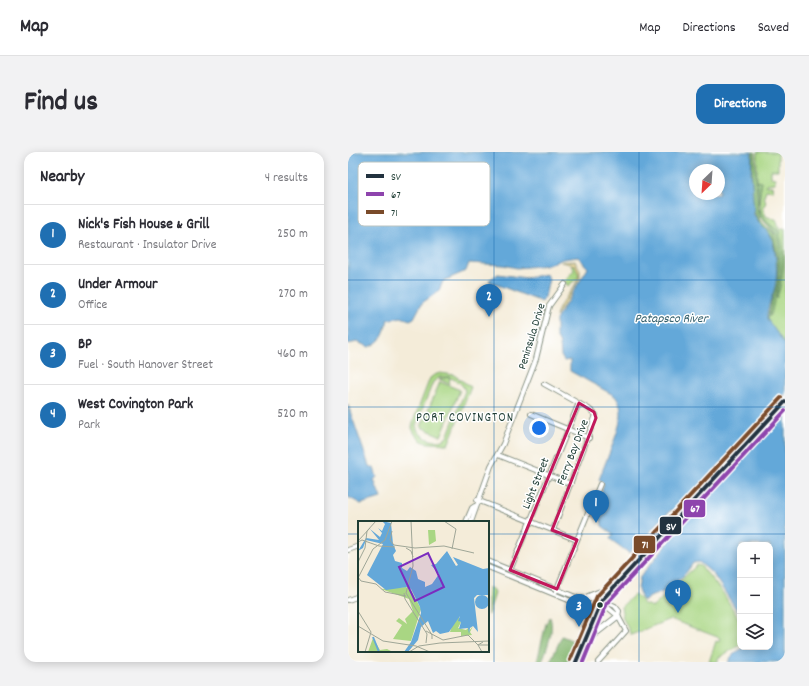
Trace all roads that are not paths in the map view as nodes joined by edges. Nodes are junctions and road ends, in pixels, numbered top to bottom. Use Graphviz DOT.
graph roads {
  1 [pos="565,284"];
  2 [pos="544,384"];
  3 [pos="785,402"];
  4 [pos="579,403"];
  5 [pos="531,414"];
  6 [pos="568,429"];
  7 [pos="589,438"];
  8 [pos="498,455"];
  9 [pos="548,475"];
  10 [pos="571,484"];
  11 [pos="600,484"];
  12 [pos="477,500"];
  13 [pos="475,506"];
  14 [pos="466,521"];
  15 [pos="471,521"];
  16 [pos="530,521"];
  17 [pos="552,530"];
  18 [pos="577,540"];
  19 [pos="358,546"];
  20 [pos="348,550"];
  21 [pos="489,561"];
  22 [pos="489,567"];
  23 [pos="510,570"];
  24 [pos="614,586"];
  25 [pos="557,589"];
  26 [pos="554,595"];
  27 [pos="358,596"];
  28 [pos="348,598"];
  29 [pos="582,599"];
  30 [pos="602,600"];
  31 [pos="578,604"];
  32 [pos="599,605"];
  33 [pos="618,616"];
  34 [pos="592,622"];
  35 [pos="576,660"];
  36 [pos="598,662"];
  1 -- 8 [label="street, Peninsula Drive"];
  2 -- 4 [label="street, Ferry Bay Drive"];
  3 -- 24 [label="main road"];
  4 -- 6 [label="street, Light Street"];
  4 -- 7 [label="street, Ferry Bay Drive"];
  5 -- 6 [label="street"];
  6 -- 7 [label="street"];
  6 -- 9 [label="street, Light Street"];
  7 -- 10 [label="street, Ferry Bay Drive"];
  8 -- 9 [label="street"];
  8 -- 12 [label="street, Peninsula Drive"];
  9 -- 10 [label="street"];
  9 -- 16 [label="street, Light Street"];
  10 -- 17 [label="street, Ferry Bay Drive"];
  11 -- 18 [label="street"];
  12 -- 13 [label="street, Peninsula Drive"];
  12 -- 16 [label="street"];
  13 -- 14 [label="street, Peninsula Drive"];
  13 -- 15 [label="street, Peninsula Drive"];
  16 -- 17 [label="street"];
  16 -- 23 [label="street, Light Street"];
  17 -- 18 [label="street"];
  18 -- 25 [label="street"];
  19 -- 20 [label="street"];
  21 -- 23 [label="street"];
  22 -- 26 [label="street"];
  23 -- 25 [label="street"];
  24 -- 29 [label="main road"];
  24 -- 30 [label="main road"];
  25 -- 26 [label="street"];
  25 -- 29 [label="street"];
  26 -- 31 [label="street"];
  27 -- 28 [label="street"];
  29 -- 30 [label="street"];
  30 -- 32 [label="main road"];
  30 -- 33 [label="street"];
  31 -- 32 [label="street"];
  31 -- 34 [label="main road"];
  32 -- 33 [label="street"];
  32 -- 34 [label="main road"];
  33 -- 35 [label="main road"];
  33 -- 36 [label="street"];
  34 -- 35 [label="main road"];
}
